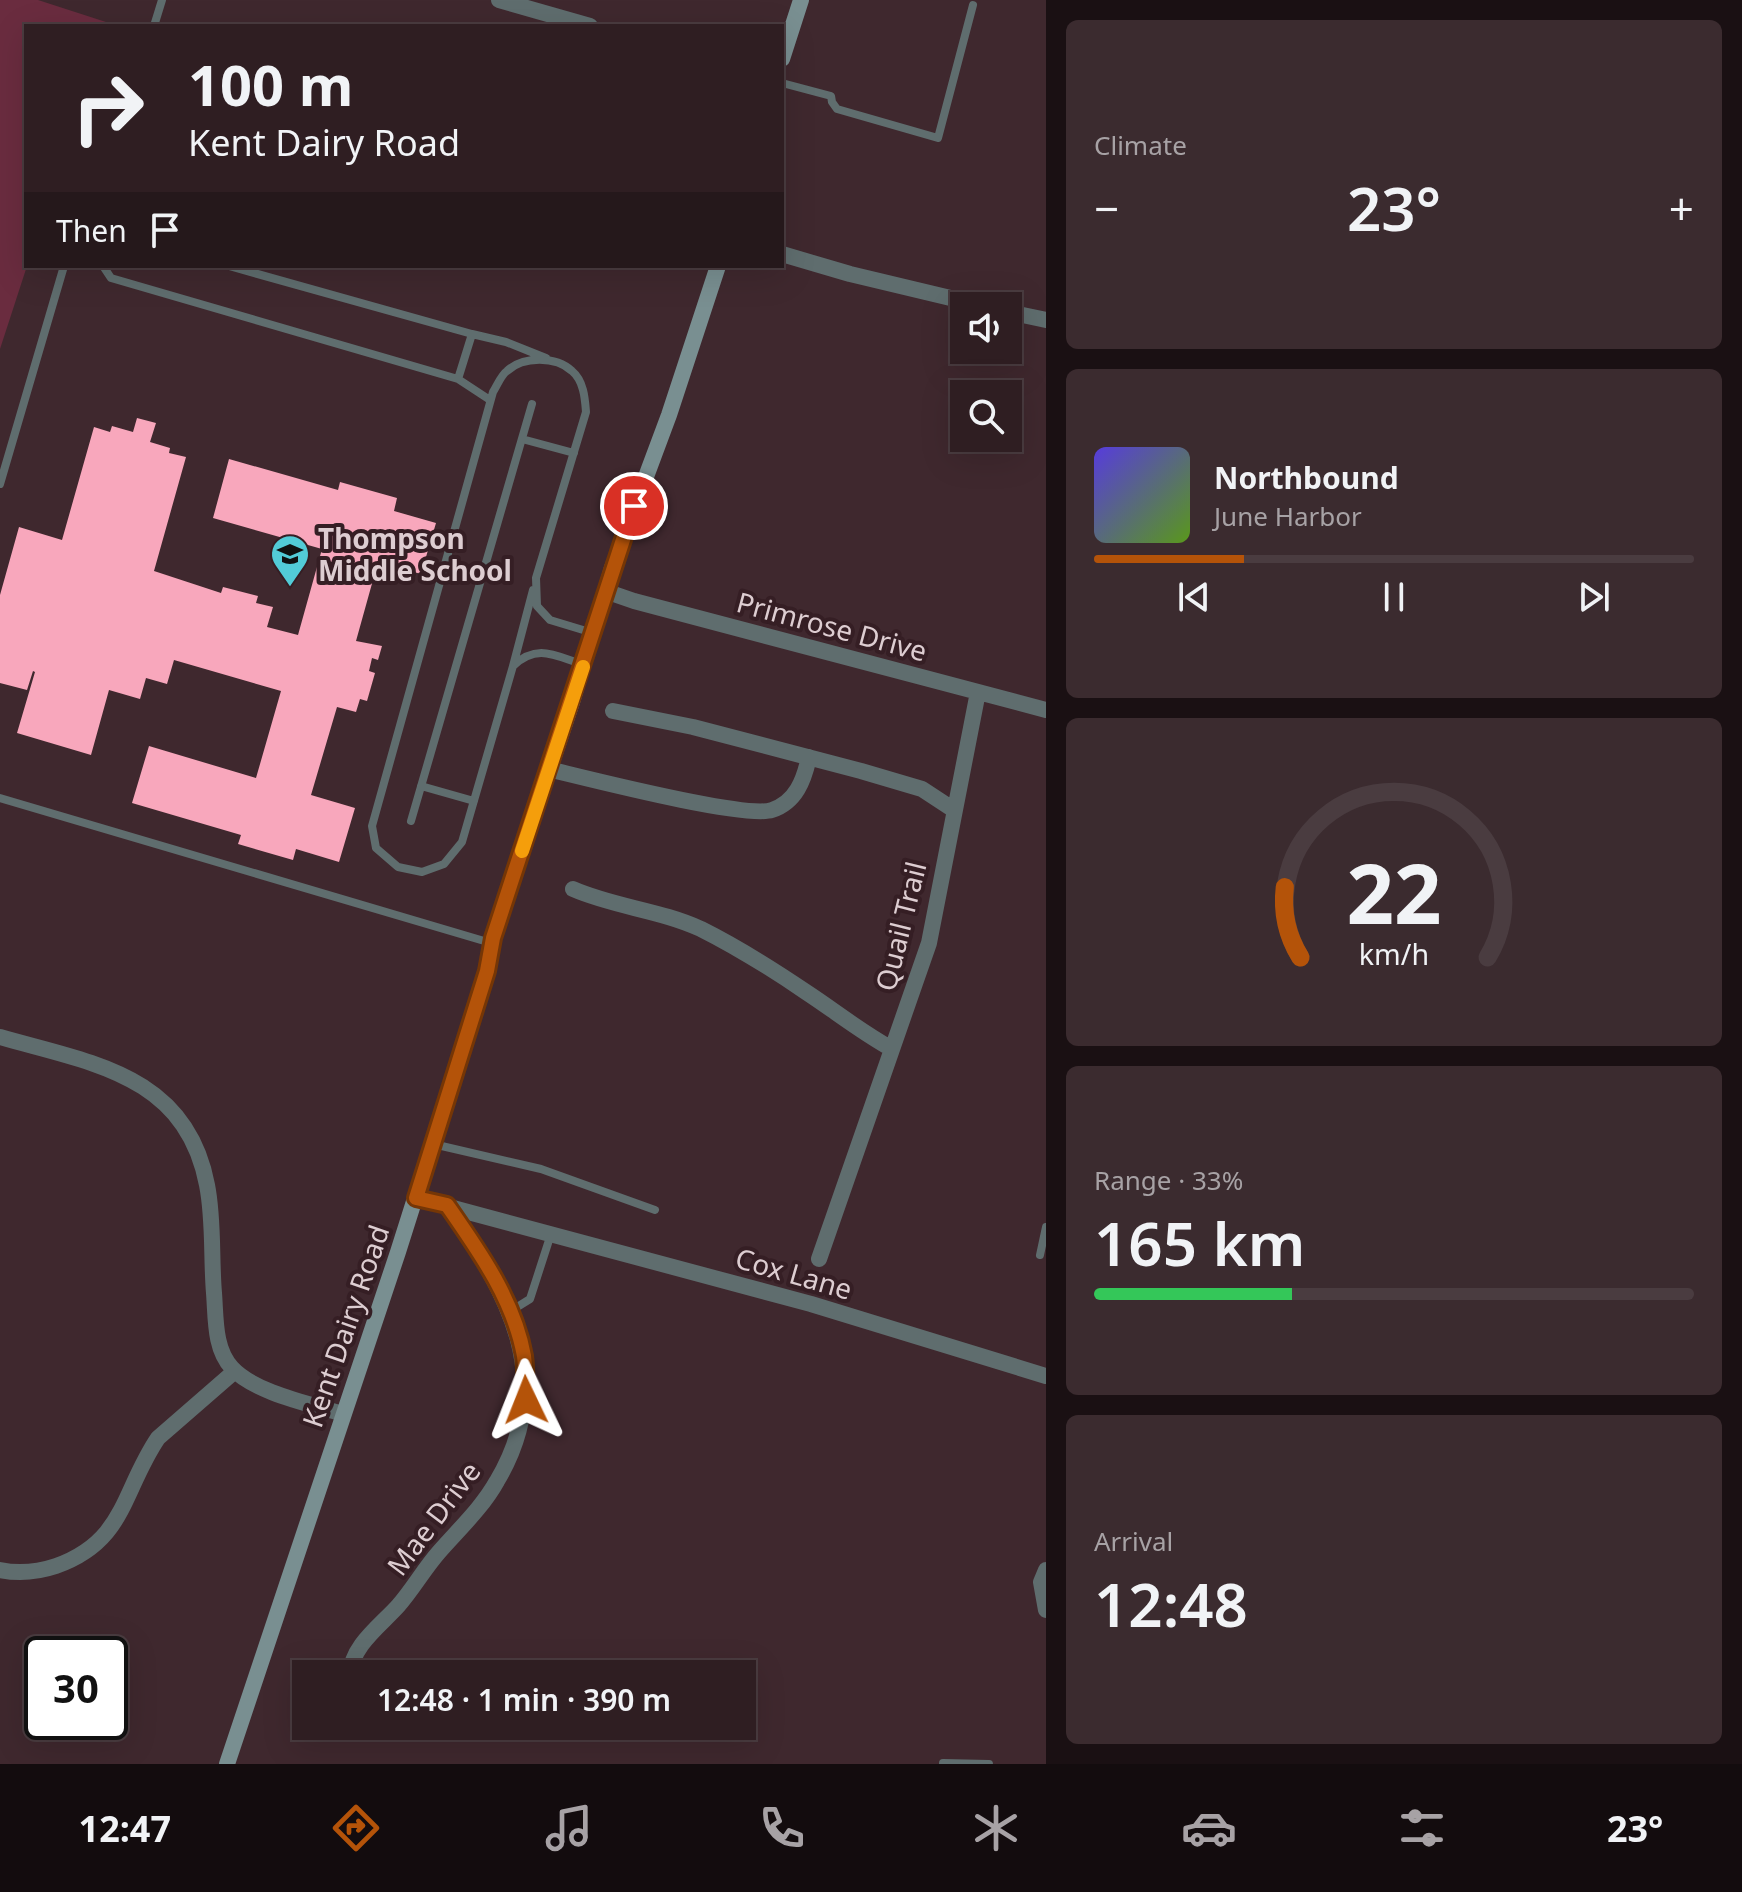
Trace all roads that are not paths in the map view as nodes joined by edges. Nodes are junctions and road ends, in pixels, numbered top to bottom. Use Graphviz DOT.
graph roads {
  1 [pos="162,0"];
  2 [pos="499,0"];
  3 [pos="801,0"];
  4 [pos="973,5"];
  5 [pos="155,24"];
  6 [pos="583,24"];
  7 [pos="784,53"];
  8 [pos="784,84"];
  9 [pos="784,255"];
  10 [pos="63,268"];
  11 [pos="104,268"];
  12 [pos="236,268"];
  13 [pos="717,268"];
  14 [pos="950,298"];
  15 [pos="1022,315"];
  16 [pos="1046,320"];
  17 [pos="472,334"];
  18 [pos="551,360"];
  19 [pos="458,379"];
  20 [pos="490,400"];
  21 [pos="532,404"];
  22 [pos="522,439"];
  23 [pos="574,453"];
  24 [pos="0,484"];
  25 [pos="536,578"];
  26 [pos="605,591"];
  27 [pos="594,633"];
  28 [pos="584,665"];
  29 [pos="513,666"];
  30 [pos="978,692"];
  31 [pos="1046,710"];
  32 [pos="613,711"];
  33 [pos="809,757"];
  34 [pos="548,769"];
  35 [pos="421,786"];
  36 [pos="0,798"];
  37 [pos="474,801"];
  38 [pos="954,810"];
  39 [pos="411,821"];
  40 [pos="573,889"];
  41 [pos="492,943"];
  42 [pos="0,1037"];
  43 [pos="892,1049"];
  44 [pos="433,1144"];
  45 [pos="416,1198"];
  46 [pos="447,1205"];
  47 [pos="655,1210"];
  48 [pos="1046,1227"];
  49 [pos="551,1234"];
  50 [pos="1040,1255"];
  51 [pos="819,1259"];
  52 [pos="509,1312"];
  53 [pos="235,1371"];
  54 [pos="1046,1376"];
  55 [pos="343,1414"];
  56 [pos="0,1570"];
  57 [pos="1046,1570"];
  58 [pos="1046,1610"];
  59 [pos="353,1660"];
  60 [pos="943,1763"];
  61 [pos="227,1764"];
  62 [pos="989,1764"];
  1 -- 5 [label="lane"];
  2 -- 6 [label="street"];
  3 -- 7 [label="street"];
  4 -- 8 [label="lane"];
  9 -- 14 [label="street"];
  10 -- 24 [label="lane"];
  11 -- 19 [label="lane"];
  12 -- 17 [label="lane"];
  13 -- 26 [label="street, Kent Dairy Road"];
  15 -- 16 [label="street"];
  17 -- 18 [label="lane"];
  17 -- 19 [label="lane"];
  18 -- 20 [label="lane"];
  18 -- 23 [label="lane"];
  19 -- 20 [label="lane"];
  20 -- 37 [label="lane"];
  21 -- 22 [label="lane"];
  22 -- 23 [label="lane"];
  22 -- 35 [label="lane"];
  23 -- 25 [label="lane"];
  25 -- 27 [label="lane"];
  25 -- 29 [label="lane"];
  26 -- 27 [label="street, Kent Dairy Road"];
  26 -- 30 [label="street, Primrose Drive"];
  27 -- 28 [label="street, Kent Dairy Road"];
  28 -- 29 [label="lane"];
  28 -- 34 [label="street, Kent Dairy Road"];
  29 -- 37 [label="lane"];
  30 -- 31 [label="street, Primrose Drive"];
  30 -- 38 [label="street, Quail Trail"];
  32 -- 33 [label="street"];
  33 -- 34 [label="street"];
  33 -- 38 [label="street"];
  34 -- 41 [label="street, Kent Dairy Road"];
  35 -- 37 [label="lane"];
  35 -- 39 [label="lane"];
  36 -- 41 [label="lane"];
  38 -- 43 [label="street, Quail Trail"];
  40 -- 43 [label="street, Quail Trail"];
  41 -- 44 [label="street, Kent Dairy Road"];
  42 -- 53 [label="street"];
  43 -- 51 [label="street"];
  44 -- 45 [label="street, Kent Dairy Road"];
  44 -- 47 [label="lane"];
  45 -- 46 [label="street, Cox Lane"];
  45 -- 55 [label="street, Kent Dairy Road"];
  46 -- 49 [label="street, Cox Lane"];
  46 -- 52 [label="street, Mae Drive"];
  48 -- 50 [label="lane"];
  49 -- 52 [label="lane"];
  49 -- 54 [label="street, Cox Lane"];
  52 -- 59 [label="street, Mae Drive"];
  53 -- 55 [label="street"];
  53 -- 56 [label="street"];
  55 -- 61 [label="street, Kent Dairy Road"];
  57 -- 58 [label="street"];
  60 -- 62 [label="lane"];
}
